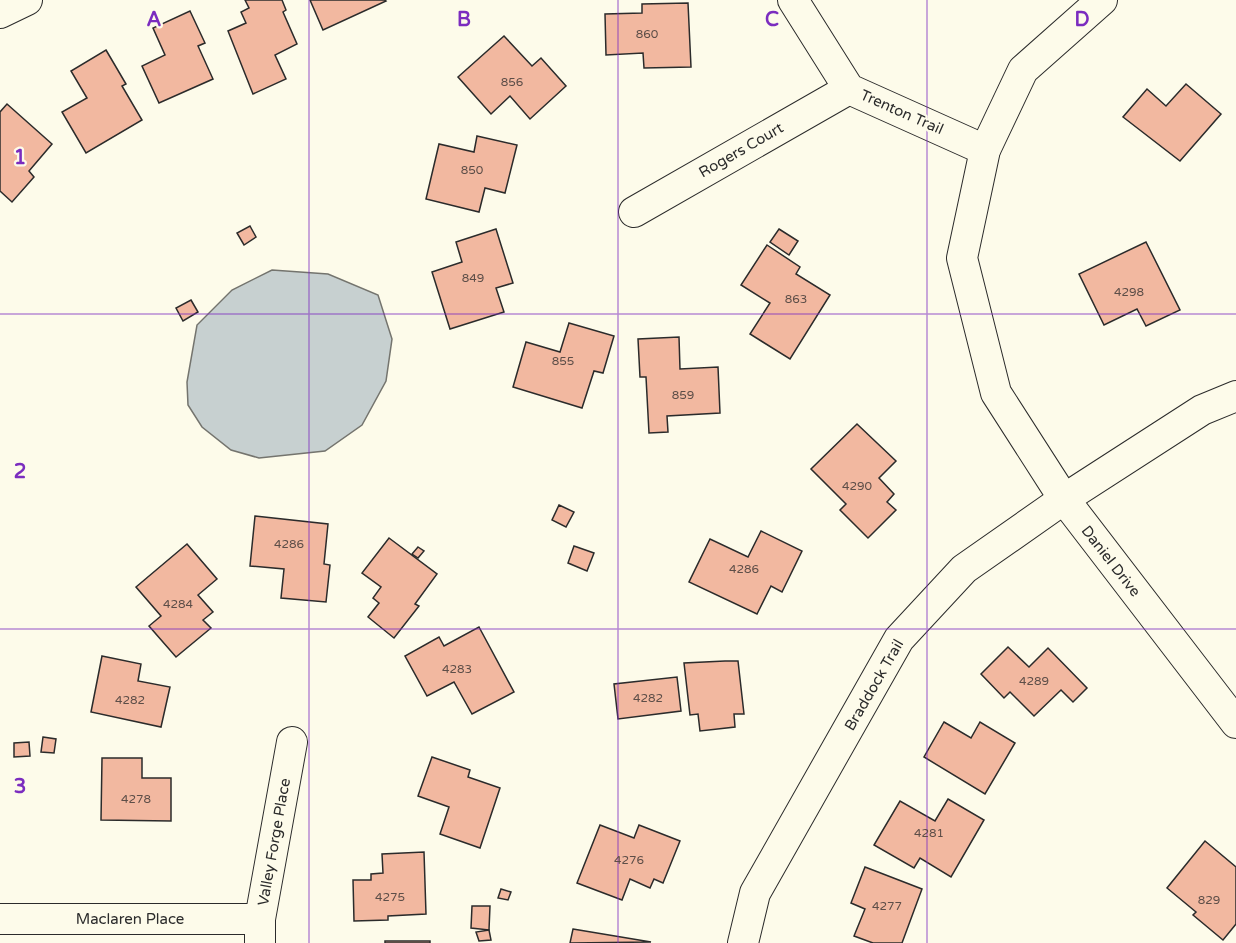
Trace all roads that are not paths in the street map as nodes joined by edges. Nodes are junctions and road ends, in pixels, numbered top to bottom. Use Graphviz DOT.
graph roads {
  1 [pos="27,0"];
  2 [pos="793,0"];
  3 [pos="1102,0"];
  4 [pos="0,13"];
  5 [pos="849,89"];
  6 [pos="985,150"];
  7 [pos="634,212"];
  8 [pos="1236,396"];
  9 [pos="1064,499"];
  10 [pos="1236,723"];
  11 [pos="292,742"];
  12 [pos="0,919"];
  13 [pos="260,931"];
  14 [pos="743,943"];
  1 -- 4 [label="street"];
  2 -- 5 [label="street, Trenton Trail"];
  3 -- 6 [label="street, Daniel Drive"];
  5 -- 6 [label="street, Trenton Trail"];
  5 -- 7 [label="street, Rogers Court"];
  6 -- 9 [label="street, Daniel Drive"];
  8 -- 9 [label="street, Braddock Trail"];
  9 -- 10 [label="street, Daniel Drive"];
  9 -- 14 [label="street, Braddock Trail"];
  11 -- 13 [label="street, Valley Forge Place"];
  12 -- 13 [label="street, Maclaren Place"];
}
